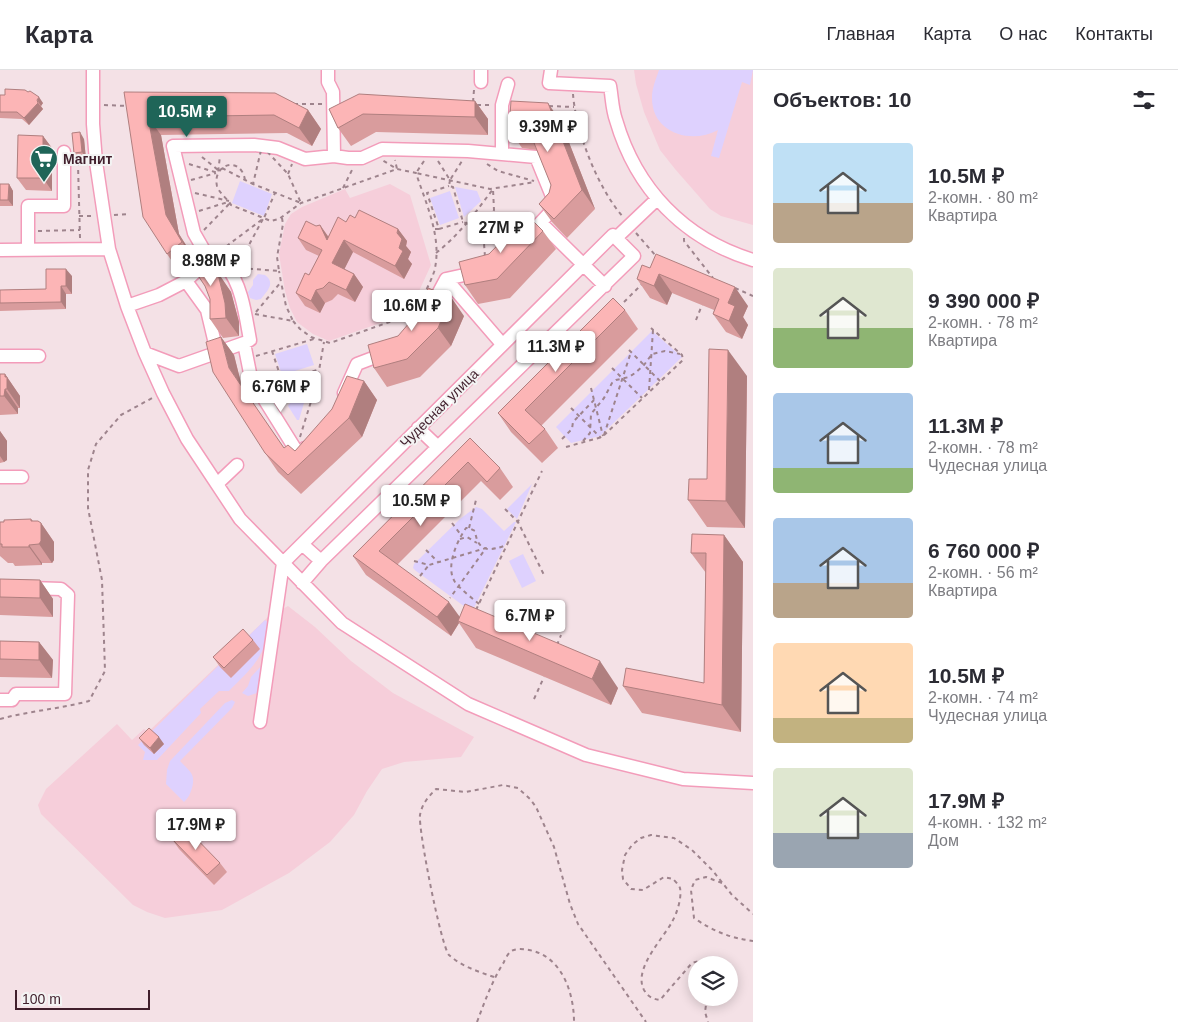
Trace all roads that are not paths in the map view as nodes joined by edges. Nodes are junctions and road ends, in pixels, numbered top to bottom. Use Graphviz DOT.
graph roads {
  1 [pos="93,70"];
  2 [pos="328,70"];
  3 [pos="550,76"];
  4 [pos="508,84"];
  5 [pos="64,152"];
  6 [pos="502,153"];
  7 [pos="334,156"];
  8 [pos="657,199"];
  9 [pos="541,223"];
  10 [pos="616,238"];
  11 [pos="516,248"];
  12 [pos="28,249"];
  13 [pos="109,249"];
  14 [pos="0,250"];
  15 [pos="209,259"];
  16 [pos="753,260"];
  17 [pos="583,264"];
  18 [pos="489,269"];
  19 [pos="446,279"];
  20 [pos="186,281"];
  21 [pos="605,286"];
  22 [pos="127,306"];
  23 [pos="424,321"];
  24 [pos="244,343"];
  25 [pos="502,344"];
  26 [pos="394,350"];
  27 [pos="217,352"];
  28 [pos="145,353"];
  29 [pos="0,356"];
  30 [pos="39,356"];
  31 [pos="340,402"];
  32 [pos="418,428"];
  33 [pos="312,440"];
  34 [pos="438,447"];
  35 [pos="237,465"];
  36 [pos="0,477"];
  37 [pos="22,477"];
  38 [pos="217,484"];
  39 [pos="302,544"];
  40 [pos="321,561"];
  41 [pos="283,563"];
  42 [pos="302,583"];
  43 [pos="0,587"];
  44 [pos="0,700"];
  45 [pos="260,722"];
  46 [pos="753,783"];
  1 -- 13 [label="street"];
  2 -- 7 [label="street"];
  3 -- 8 [label="street"];
  4 -- 6 [label="street"];
  5 -- 12 [label="street"];
  6 -- 7 [label="street"];
  6 -- 9 [label="street"];
  7 -- 15 [label="street"];
  8 -- 10 [label="street, Чудесная улица"];
  8 -- 16 [label="street"];
  9 -- 11 [label="street"];
  9 -- 17 [label="street"];
  10 -- 17 [label="street, Чудесная улица"];
  10 -- 21 [label="street, Чудесная улица"];
  12 -- 13 [label="street"];
  12 -- 14 [label="street"];
  13 -- 22 [label="street"];
  15 -- 20 [label="street"];
  15 -- 24 [label="street"];
  17 -- 21 [label="street"];
  17 -- 25 [label="street, Чудесная улица"];
  18 -- 19 [label="street"];
  19 -- 23 [label="street"];
  19 -- 25 [label="street"];
  20 -- 22 [label="street"];
  20 -- 27 [label="street"];
  21 -- 34 [label="street, Чудесная улица"];
  22 -- 28 [label="street"];
  24 -- 27 [label="street"];
  24 -- 33 [label="street"];
  25 -- 32 [label="street, Чудесная улица"];
  26 -- 31 [label="street"];
  27 -- 28 [label="street"];
  28 -- 38 [label="street"];
  29 -- 30 [label="street"];
  32 -- 34 [label="street"];
  32 -- 39 [label="street, Чудесная улица"];
  34 -- 40 [label="street, Чудесная улица"];
  35 -- 38 [label="street"];
  36 -- 37 [label="street"];
  38 -- 41 [label="street"];
  39 -- 40 [label="street"];
  39 -- 41 [label="street, Чудесная улица"];
  40 -- 42 [label="street, Чудесная улица"];
  41 -- 42 [label="street"];
  41 -- 45 [label="street"];
  42 -- 46 [label="street"];
  43 -- 44 [label="street"];
}
